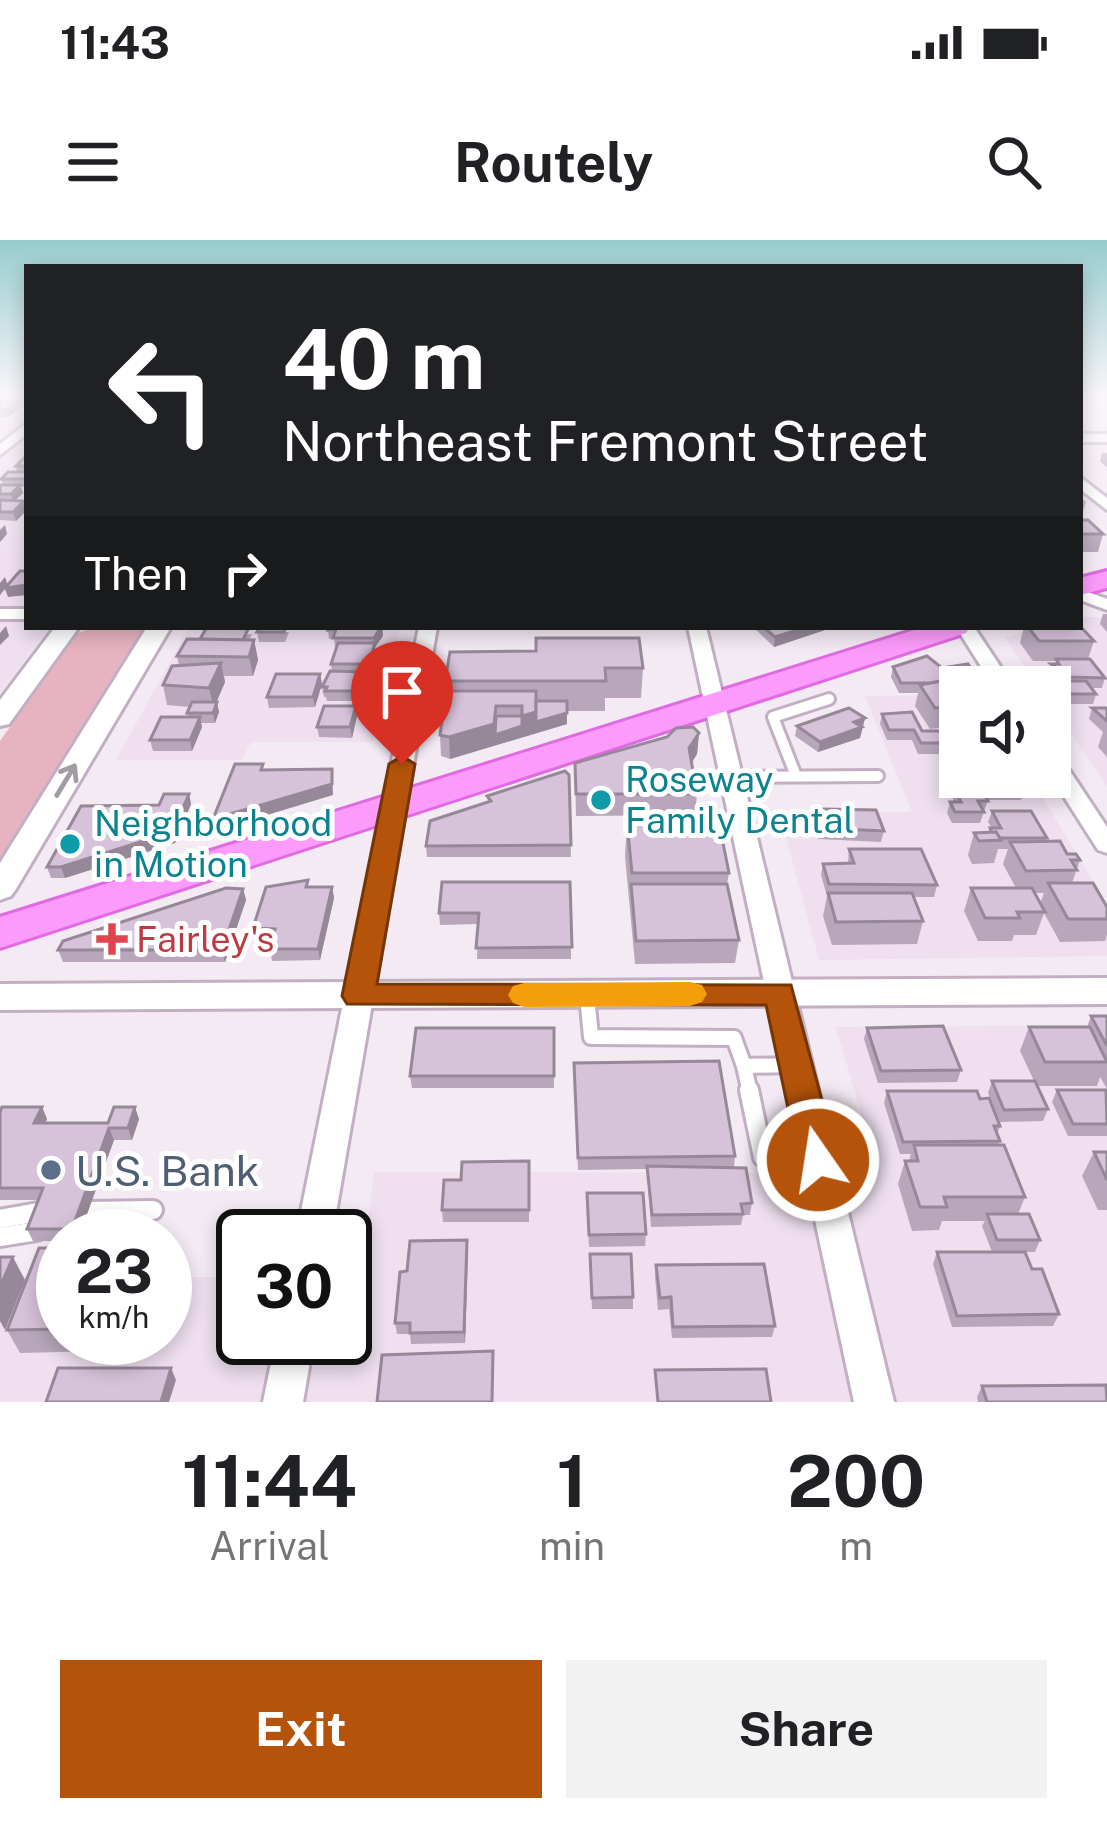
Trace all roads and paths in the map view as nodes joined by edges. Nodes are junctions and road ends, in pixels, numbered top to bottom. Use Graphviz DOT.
graph roads {
  1 [pos="1083,485"];
  2 [pos="1107,506"];
  3 [pos="65,630"];
  4 [pos="157,630"];
  5 [pos="427,630"];
  6 [pos="698,630"];
  7 [pos="946,630"];
  8 [pos="967,630"];
  9 [pos="990,666"];
  10 [pos="829,699"];
  11 [pos="715,705"];
  12 [pos="0,718"];
  13 [pos="796,776"];
  14 [pos="878,776"];
  15 [pos="731,777"];
  16 [pos="1071,790"];
  17 [pos="394,808"];
  18 [pos="1107,845"];
  19 [pos="2,884"];
  20 [pos="0,933"];
  21 [pos="1107,991"];
  22 [pos="779,993"];
  23 [pos="587,994"];
  24 [pos="359,996"];
  25 [pos="0,997"];
  26 [pos="796,1065"];
  27 [pos="745,1066"];
  28 [pos="818,1160"];
  29 [pos="319,1209"];
  30 [pos="36,1213"];
  31 [pos="0,1220"];
  32 [pos="36,1231"];
  33 [pos="0,1238"];
  34 [pos="290,1365"];
  35 [pos="283,1402"];
  36 [pos="874,1402"];
  1 -- 2 [label="street"];
  3 -- 12 [label="street"];
  19 -- 4 [label="street, one-way"];
  5 -- 17 [label="street"];
  6 -- 11 [label="street"];
  7 -- 11 [label="main road"];
  8 -- 9 [label="street"];
  10 -- 13 [label="lane"];
  11 -- 15 [label="street"];
  11 -- 17 [label="main road"];
  13 -- 14 [label="lane"];
  13 -- 15 [label="lane"];
  15 -- 22 [label="street"];
  16 -- 18 [label="street"];
  17 -- 20 [label="main road"];
  17 -- 24 [label="street"];
  21 -- 22 [label="street"];
  22 -- 23 [label="street"];
  22 -- 26 [label="street"];
  23 -- 24 [label="street"];
  23 -- 27 [label="lane"];
  24 -- 25 [label="street"];
  24 -- 29 [label="street"];
  26 -- 27 [label="lane"];
  26 -- 28 [label="street"];
  27 -- 28 [label="lane"];
  28 -- 36 [label="street"];
  30 -- 31 [label="lane"];
  32 -- 33 [label="lane"];
  34 -- 35 [label="street"];
}
